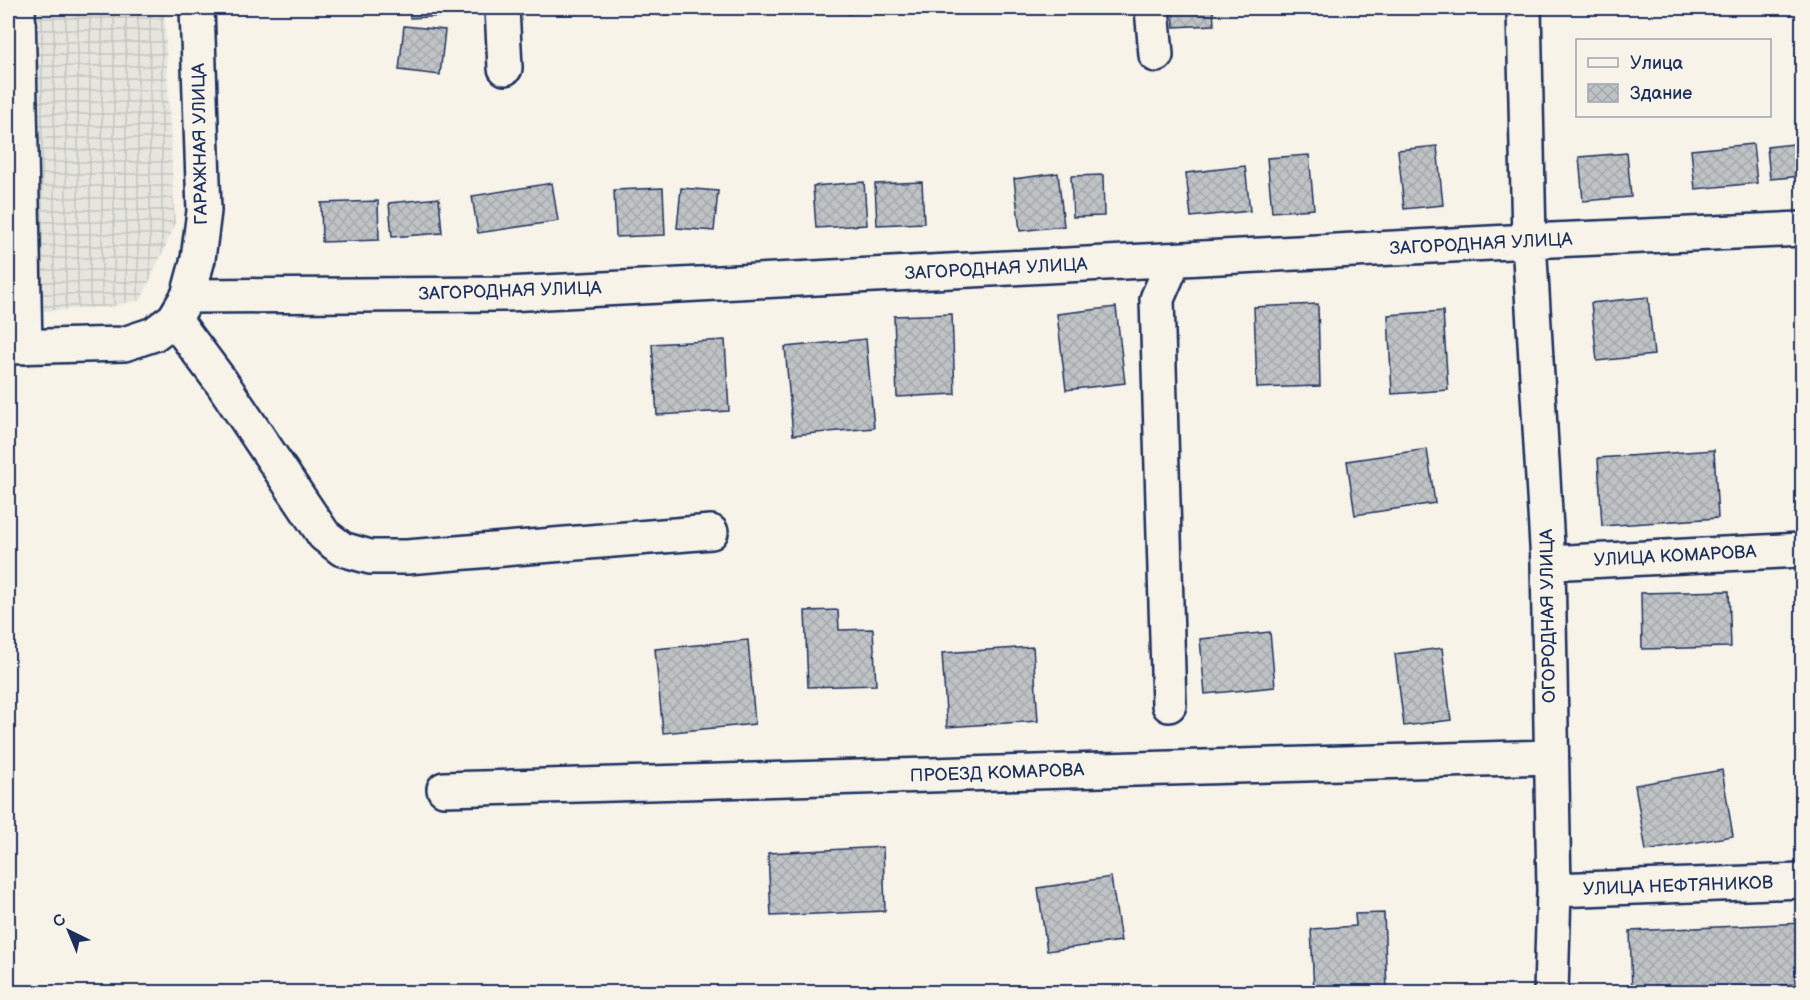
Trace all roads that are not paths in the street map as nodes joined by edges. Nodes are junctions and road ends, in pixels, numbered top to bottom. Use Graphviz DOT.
graph roads {
  1 [pos="18,8"];
  2 [pos="197,8"];
  3 [pos="502,8"];
  4 [pos="1152,8"];
  5 [pos="1524,8"];
  6 [pos="1156,55"];
  7 [pos="505,68"];
  8 [pos="1803,229"];
  9 [pos="1529,241"];
  10 [pos="1174,260"];
  11 [pos="181,307"];
  12 [pos="16,347"];
  13 [pos="711,532"];
  14 [pos="1803,550"];
  15 [pos="1548,563"];
  16 [pos="1169,705"];
  17 [pos="1551,757"];
  18 [pos="444,789"];
  19 [pos="1803,881"];
  20 [pos="1554,890"];
  21 [pos="1551,993"];
  1 -- 12 [label="street"];
  2 -- 11 [label="street, ГАРАЖНАЯ УЛИЦА"];
  3 -- 7 [label="street"];
  4 -- 6 [label="street"];
  5 -- 9 [label="street, ОГОРОДНАЯ УЛИЦА"];
  8 -- 9 [label="street, ЗАГОРОДНАЯ УЛИЦА"];
  9 -- 10 [label="street, ЗАГОРОДНАЯ УЛИЦА"];
  9 -- 15 [label="street, ОГОРОДНАЯ УЛИЦА"];
  10 -- 11 [label="street, ЗАГОРОДНАЯ УЛИЦА"];
  10 -- 16 [label="street"];
  11 -- 12 [label="street"];
  11 -- 13 [label="street"];
  14 -- 15 [label="street, УЛИЦА КОМАРОВА"];
  15 -- 17 [label="street, ОГОРОДНАЯ УЛИЦА"];
  17 -- 18 [label="street, ПРОЕЗД КОМАРОВА"];
  17 -- 20 [label="street, ОГОРОДНАЯ УЛИЦА"];
  19 -- 20 [label="street, УЛИЦА НЕФТЯНИКОВ"];
  20 -- 21 [label="street, ОГОРОДНАЯ УЛИЦА"];
}
